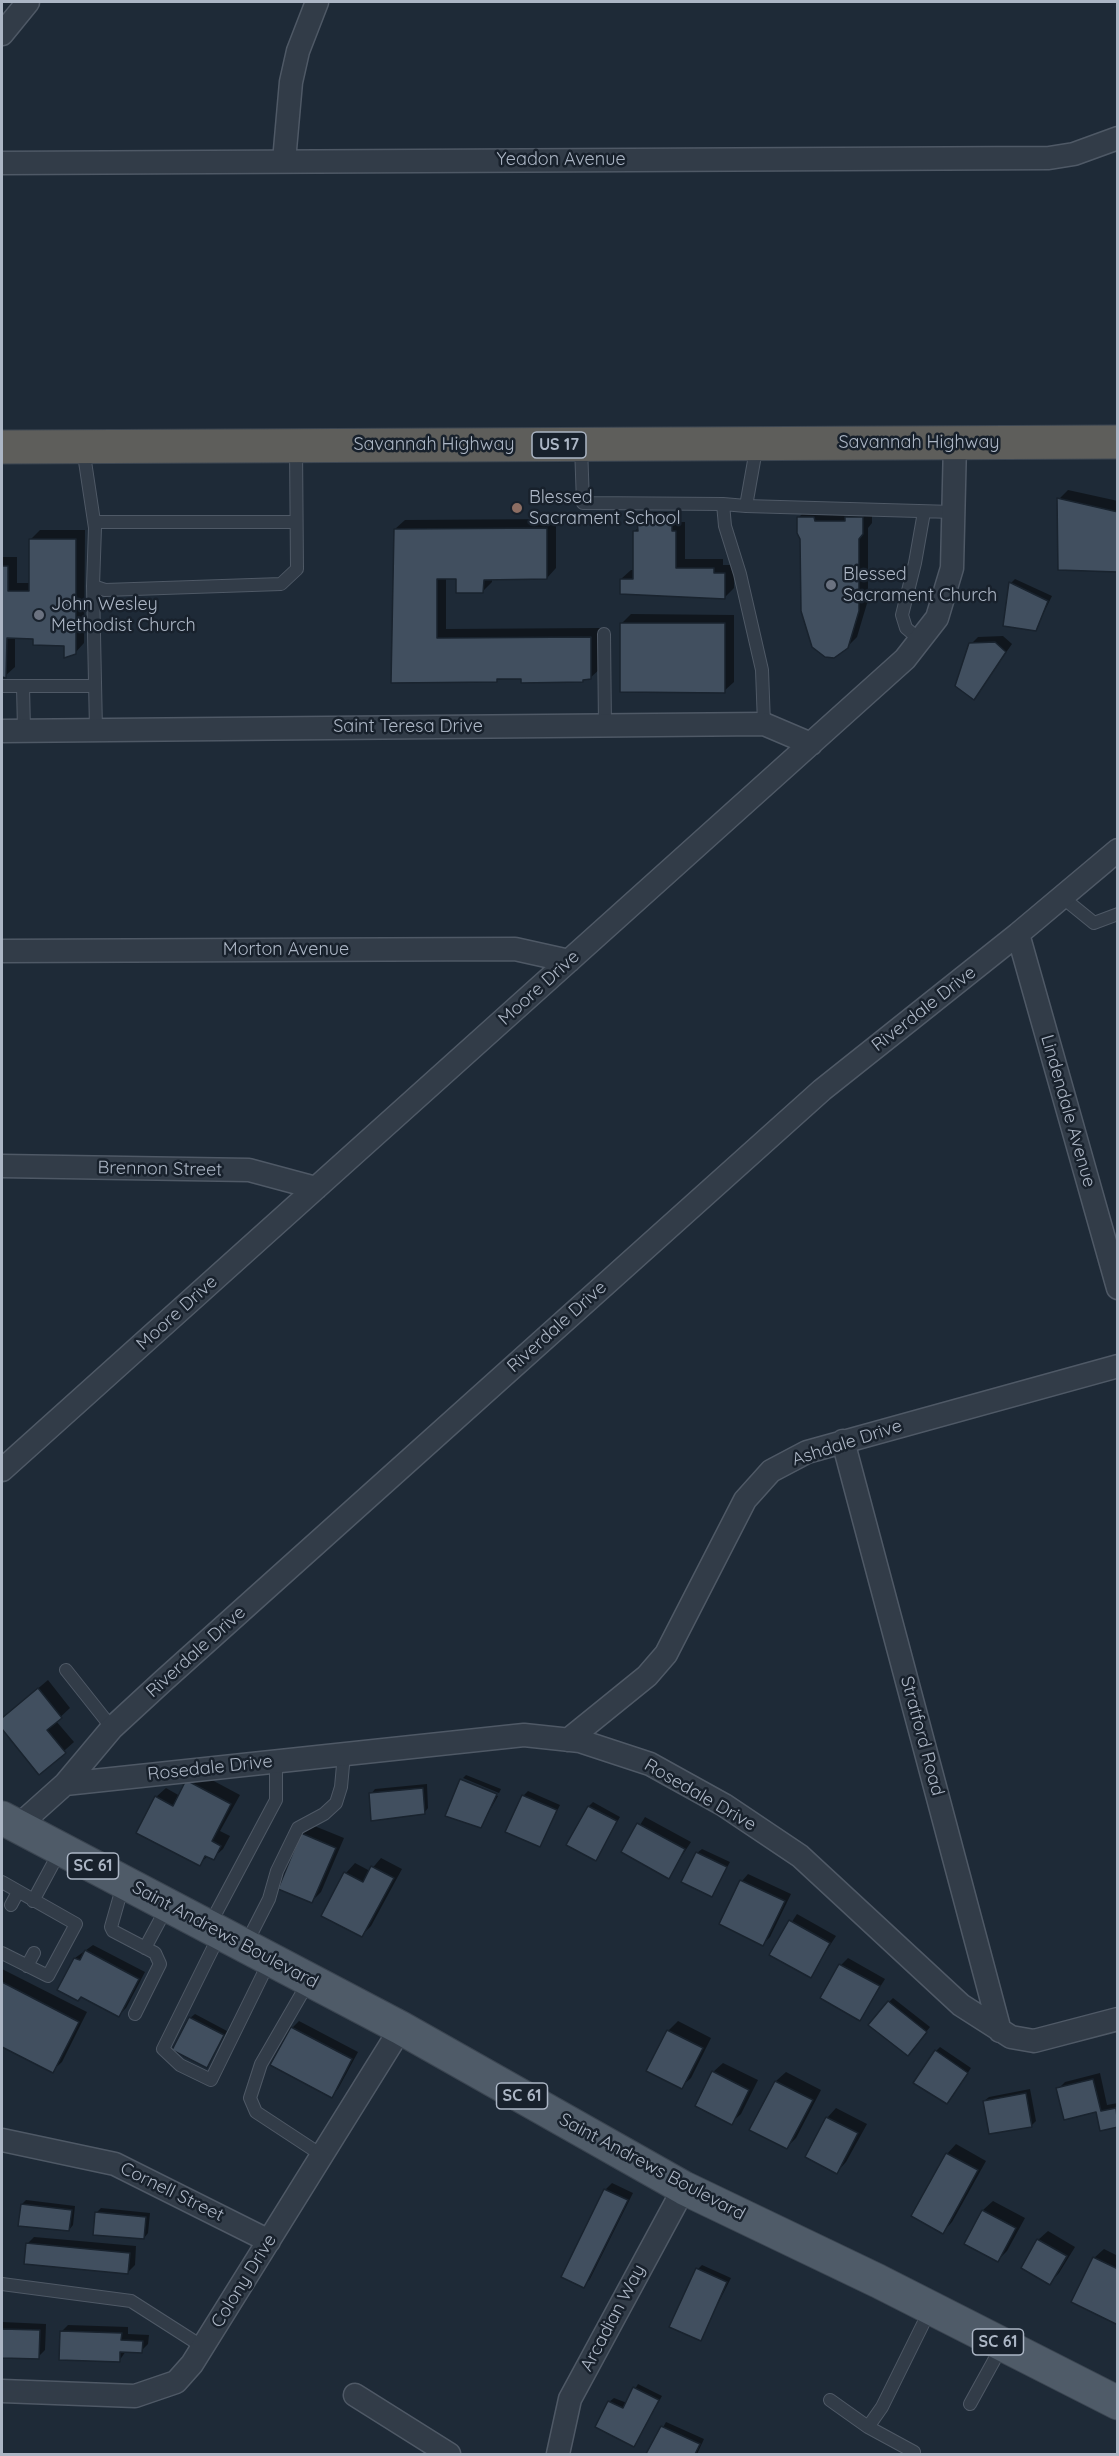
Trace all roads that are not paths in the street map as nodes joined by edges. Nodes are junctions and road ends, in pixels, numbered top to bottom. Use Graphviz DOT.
graph roads {
  1 [pos="28,2"];
  2 [pos="317,2"];
  3 [pos="2,34"];
  4 [pos="1118,138"];
  5 [pos="284,161"];
  6 [pos="2,163"];
  7 [pos="1118,442"];
  8 [pos="955,443"];
  9 [pos="757,444"];
  10 [pos="581,445"];
  11 [pos="296,446"];
  12 [pos="2,447"];
  13 [pos="82,447"];
  14 [pos="723,504"];
  15 [pos="746,506"];
  16 [pos="924,512"];
  17 [pos="953,512"];
  18 [pos="94,522"];
  19 [pos="295,522"];
  20 [pos="93,586"];
  21 [pos="604,634"];
  22 [pos="920,640"];
  23 [pos="2,686"];
  24 [pos="23,686"];
  25 [pos="95,686"];
  26 [pos="764,724"];
  27 [pos="605,726"];
  28 [pos="13,730"];
  29 [pos="96,730"];
  30 [pos="811,744"];
  31 [pos="1118,850"];
  32 [pos="1062,897"];
  33 [pos="1118,914"];
  34 [pos="1018,934"];
  35 [pos="2,951"];
  36 [pos="569,961"];
  37 [pos="2,1166"];
  38 [pos="316,1188"];
  39 [pos="1118,1288"];
  40 [pos="1118,1366"];
  41 [pos="843,1441"];
  42 [pos="2,1470"];
  43 [pos="66,1670"];
  44 [pos="112,1728"];
  45 [pos="568,1740"];
  46 [pos="344,1754"];
  47 [pos="276,1761"];
  48 [pos="65,1784"];
  49 [pos="10,1822"];
  50 [pos="61,1849"];
  51 [pos="2,1882"];
  52 [pos="124,1882"];
  53 [pos="18,1892"];
  54 [pos="33,1900"];
  55 [pos="11,1905"];
  56 [pos="168,1905"];
  57 [pos="236,1941"];
  58 [pos="146,1948"];
  59 [pos="2,1953"];
  60 [pos="34,1953"];
  61 [pos="27,1966"];
  62 [pos="309,1980"];
  63 [pos="135,2014"];
  64 [pos="1118,2019"];
  65 [pos="401,2028"];
  66 [pos="1000,2031"];
  67 [pos="2,2140"];
  68 [pos="323,2156"];
  69 [pos="684,2188"];
  70 [pos="269,2241"];
  71 [pos="2,2284"];
  72 [pos="930,2308"];
  73 [pos="1003,2345"];
  74 [pos="203,2347"];
  75 [pos="2,2391"];
  76 [pos="355,2395"];
  77 [pos="830,2400"];
  78 [pos="1118,2403"];
  79 [pos="970,2404"];
  80 [pos="868,2427"];
  81 [pos="914,2452"];
  82 [pos="449,2454"];
  83 [pos="558,2454"];
  1 -- 3 [label="street"];
  2 -- 5 [label="street"];
  4 -- 5 [label="street, Yeadon Avenue"];
  5 -- 6 [label="street, Yeadon Avenue"];
  7 -- 8 [label="highway, Savannah Highway / US 17"];
  8 -- 9 [label="highway, Savannah Highway / US 17"];
  8 -- 17 [label="street, Moore Drive"];
  9 -- 10 [label="highway, Savannah Highway / US 17"];
  9 -- 15 [label="lane"];
  10 -- 11 [label="highway, Savannah Highway / US 17"];
  10 -- 14 [label="lane"];
  11 -- 13 [label="highway, Savannah Highway / US 17"];
  11 -- 19 [label="lane"];
  12 -- 13 [label="highway, Savannah Highway / US 17"];
  13 -- 18 [label="lane"];
  14 -- 15 [label="lane"];
  14 -- 26 [label="lane"];
  15 -- 16 [label="lane"];
  16 -- 17 [label="lane"];
  16 -- 22 [label="lane"];
  17 -- 22 [label="street, Moore Drive"];
  18 -- 19 [label="lane"];
  18 -- 20 [label="lane"];
  19 -- 20 [label="lane"];
  20 -- 25 [label="lane"];
  21 -- 27 [label="lane"];
  22 -- 30 [label="street, Moore Drive"];
  23 -- 24 [label="lane"];
  24 -- 25 [label="lane"];
  24 -- 28 [label="lane"];
  25 -- 29 [label="lane"];
  26 -- 27 [label="street, Saint Teresa Drive"];
  26 -- 30 [label="street, Saint Teresa Drive"];
  27 -- 29 [label="street, Saint Teresa Drive"];
  28 -- 29 [label="street, Saint Teresa Drive"];
  30 -- 36 [label="street, Moore Drive"];
  31 -- 32 [label="street, Riverdale Drive"];
  32 -- 33 [label="lane"];
  32 -- 34 [label="street, Riverdale Drive"];
  34 -- 39 [label="street, Lindendale Avenue"];
  34 -- 44 [label="street, Riverdale Drive"];
  35 -- 36 [label="street, Morton Avenue"];
  36 -- 38 [label="street, Moore Drive"];
  37 -- 38 [label="street, Brennon Street"];
  38 -- 42 [label="street, Moore Drive"];
  40 -- 41 [label="street, Ashdale Drive"];
  41 -- 45 [label="street, Ashdale Drive"];
  41 -- 66 [label="street, Stratford Road"];
  43 -- 44 [label="lane"];
  44 -- 48 [label="street, Riverdale Drive"];
  45 -- 46 [label="street, Rosedale Drive"];
  45 -- 66 [label="street, Rosedale Drive"];
  46 -- 47 [label="street, Rosedale Drive"];
  46 -- 57 [label="lane"];
  47 -- 48 [label="street, Rosedale Drive"];
  47 -- 57 [label="lane"];
  48 -- 49 [label="street, Riverdale Drive"];
  49 -- 50 [label="main road, Saint Andrews Boulevard / SC 61"];
  50 -- 52 [label="main road, Saint Andrews Boulevard / SC 61"];
  50 -- 54 [label="lane"];
  51 -- 53 [label="lane"];
  52 -- 56 [label="main road, Saint Andrews Boulevard / SC 61"];
  52 -- 58 [label="lane"];
  53 -- 54 [label="lane"];
  53 -- 55 [label="lane"];
  54 -- 61 [label="lane"];
  56 -- 57 [label="main road, Saint Andrews Boulevard / SC 61"];
  56 -- 58 [label="lane"];
  57 -- 57 [label="lane"];
  57 -- 62 [label="main road, Saint Andrews Boulevard / SC 61"];
  58 -- 63 [label="lane"];
  59 -- 61 [label="lane"];
  60 -- 61 [label="lane"];
  62 -- 65 [label="main road, Saint Andrews Boulevard / SC 61"];
  62 -- 68 [label="lane"];
  64 -- 66 [label="street, Rosedale Drive"];
  65 -- 68 [label="street, Colony Drive"];
  65 -- 69 [label="main road, Saint Andrews Boulevard / SC 61"];
  67 -- 70 [label="street, Cornell Street"];
  68 -- 70 [label="street, Colony Drive"];
  69 -- 72 [label="main road, Saint Andrews Boulevard / SC 61"];
  69 -- 83 [label="street, Arcadian Way"];
  70 -- 74 [label="street, Colony Drive"];
  71 -- 74 [label="lane"];
  72 -- 73 [label="main road, Saint Andrews Boulevard / SC 61"];
  72 -- 80 [label="lane"];
  73 -- 78 [label="main road, Saint Andrews Boulevard / SC 61"];
  73 -- 79 [label="lane"];
  74 -- 75 [label="street, Colony Drive"];
  76 -- 82 [label="street"];
  77 -- 80 [label="lane"];
  80 -- 81 [label="lane"];
}
